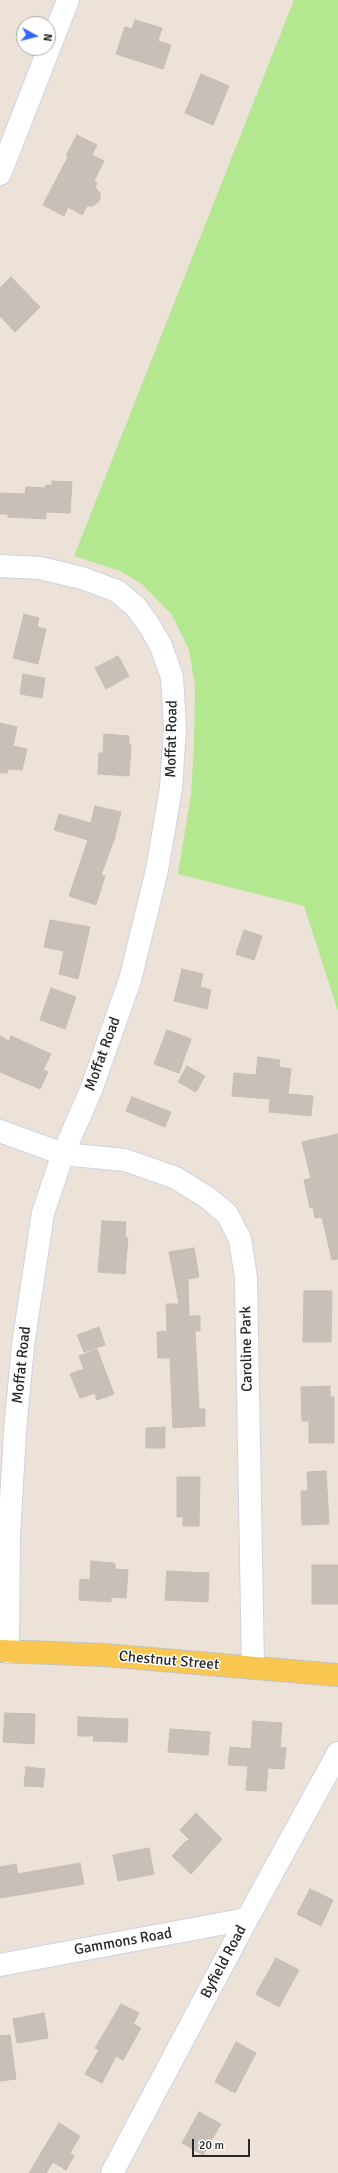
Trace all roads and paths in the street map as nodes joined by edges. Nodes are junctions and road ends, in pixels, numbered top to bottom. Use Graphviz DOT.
graph roads {
  1 [pos="68,0"];
  2 [pos="0,174"];
  3 [pos="0,566"];
  4 [pos="0,1131"];
  5 [pos="63,1154"];
  6 [pos="4,1652"];
  7 [pos="254,1668"];
  8 [pos="338,1675"];
  9 [pos="338,1753"];
  10 [pos="247,1919"];
  11 [pos="0,1964"];
  12 [pos="112,2173"];
  1 -- 2 [label="street"];
  3 -- 5 [label="street, Moffat Road"];
  4 -- 5 [label="street, Caroline Park"];
  5 -- 6 [label="street, Moffat Road"];
  5 -- 7 [label="street, Caroline Park"];
  6 -- 7 [label="main road, Chestnut Street"];
  7 -- 8 [label="main road, Chestnut Street"];
  9 -- 10 [label="street, Byfield Road"];
  10 -- 11 [label="street, Gammons Road"];
  10 -- 12 [label="street, Byfield Road"];
}
